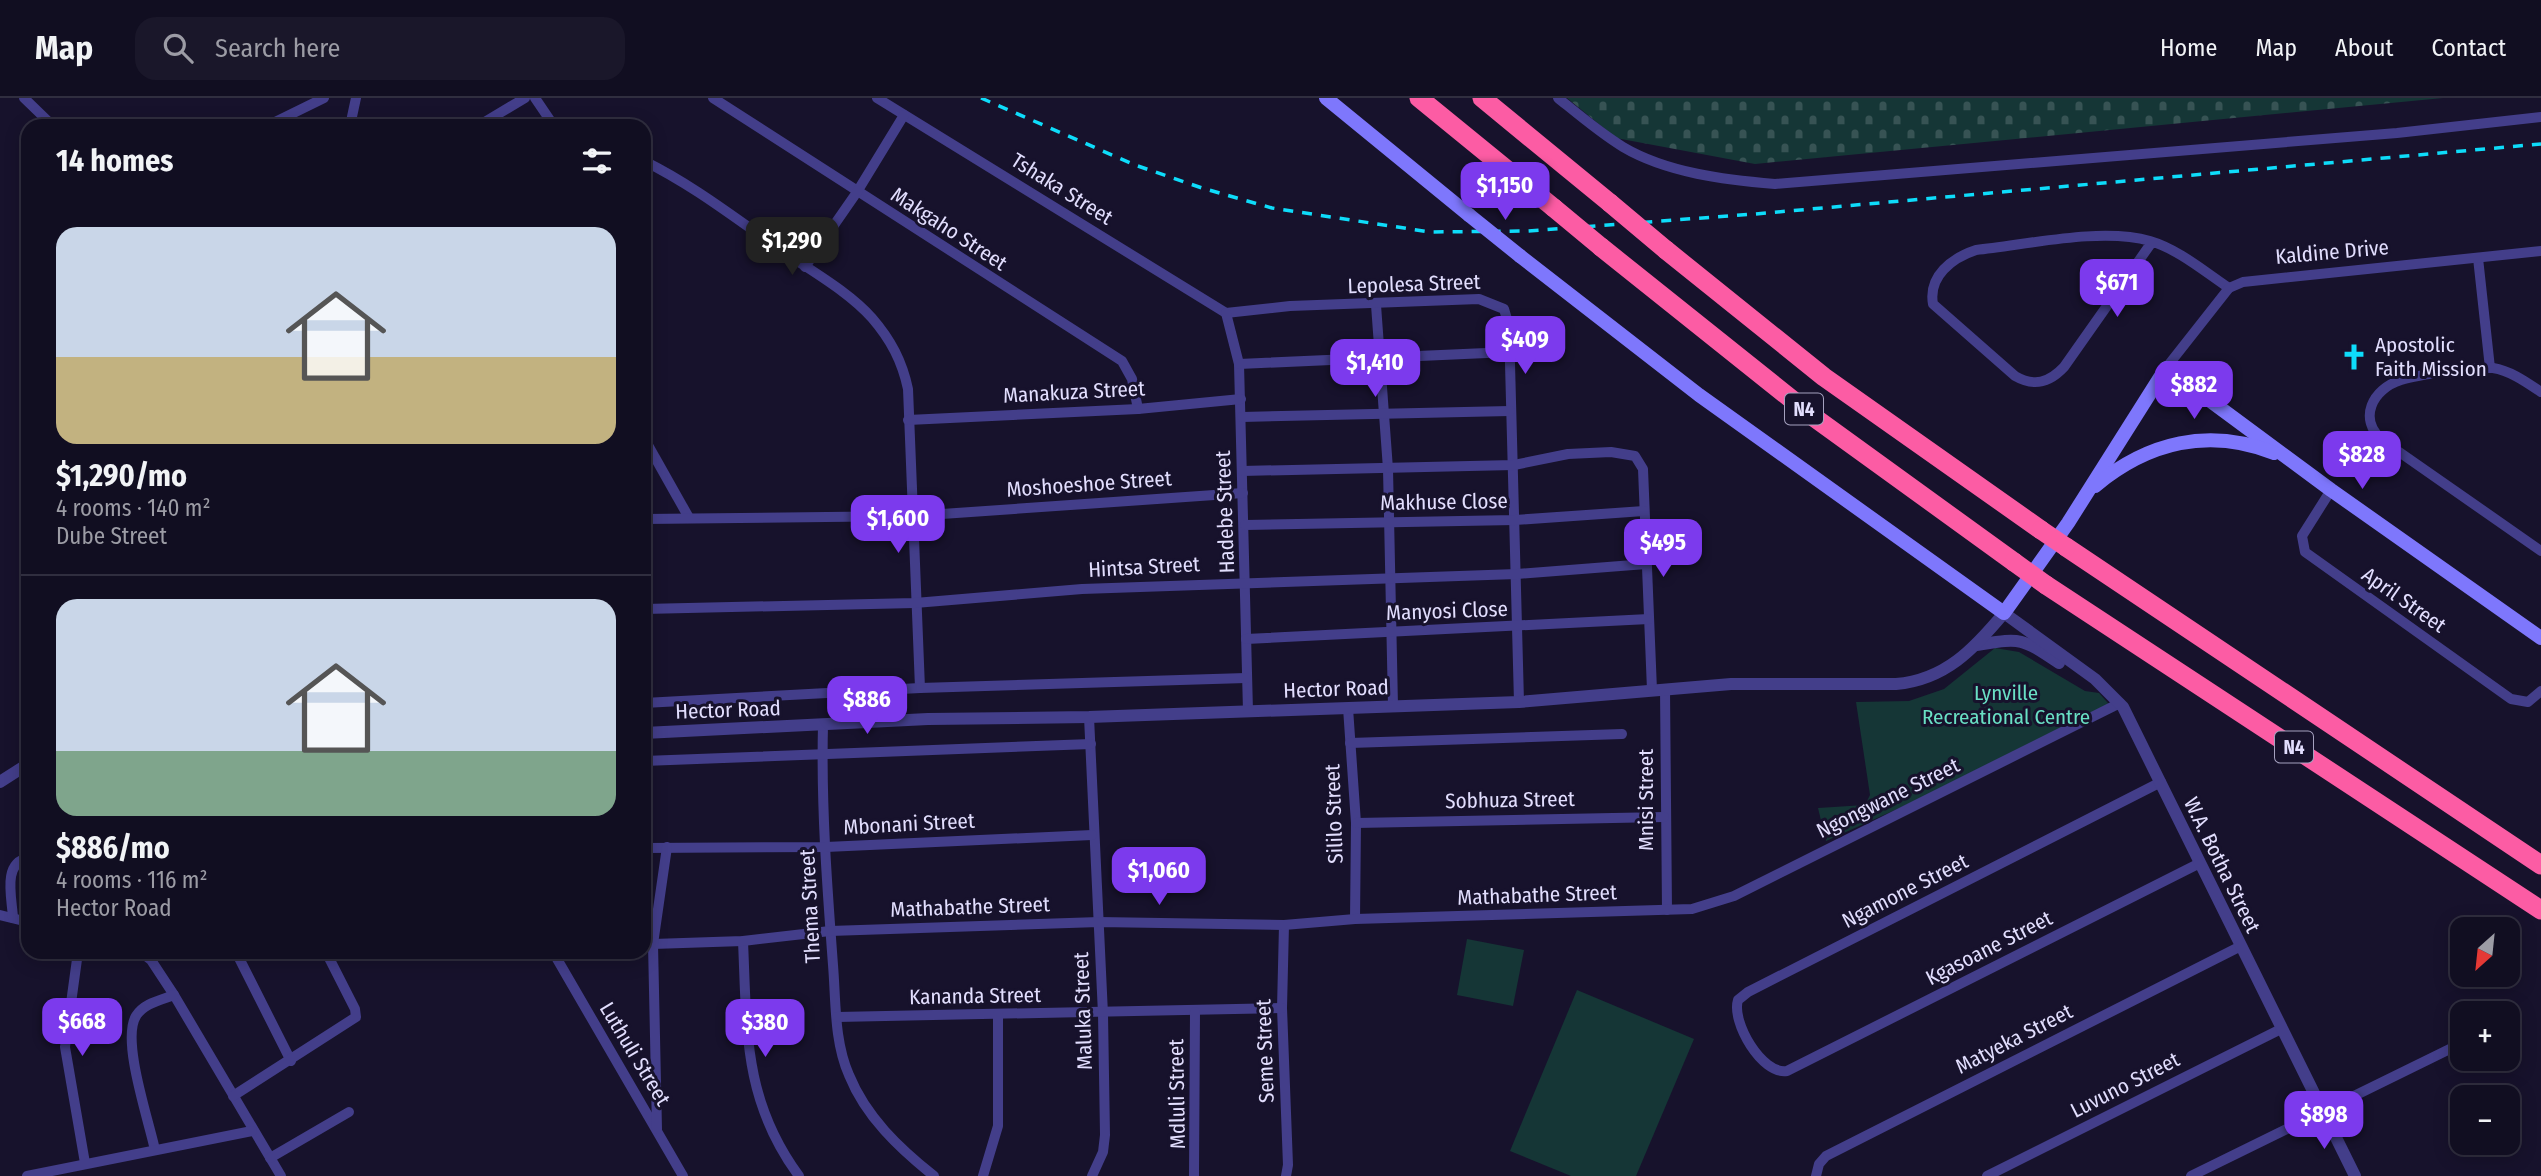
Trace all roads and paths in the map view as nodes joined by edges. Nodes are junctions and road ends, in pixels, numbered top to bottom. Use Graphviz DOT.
graph roads {
  1 [pos="24,98"];
  2 [pos="324,98"];
  3 [pos="356,98"];
  4 [pos="525,98"];
  5 [pos="535,98"];
  6 [pos="713,98"];
  7 [pos="877,98"];
  8 [pos="1326,98"];
  9 [pos="1419,98"];
  10 [pos="1482,98"];
  11 [pos="1558,98"];
  12 [pos="904,115"];
  13 [pos="2541,117"];
  14 [pos="46,119"];
  15 [pos="281,119"];
  16 [pos="352,119"];
  17 [pos="490,119"];
  18 [pos="549,119"];
  19 [pos="651,165"];
  20 [pos="857,192"];
  21 [pos="2152,242"];
  22 [pos="2541,251"];
  23 [pos="2478,258"];
  24 [pos="805,267"];
  25 [pos="2229,288"];
  26 [pos="1376,305"];
  27 [pos="1226,313"];
  28 [pos="1509,352"];
  29 [pos="1380,359"];
  30 [pos="1239,364"];
  31 [pos="2166,368"];
  32 [pos="2490,368"];
  33 [pos="2541,392"];
  34 [pos="1241,399"];
  35 [pos="1138,409"];
  36 [pos="1510,411"];
  37 [pos="1383,414"];
  38 [pos="1242,417"];
  39 [pos="908,420"];
  40 [pos="651,450"];
  41 [pos="1514,465"];
  42 [pos="1388,469"];
  43 [pos="1242,471"];
  44 [pos="2312,474"];
  45 [pos="2331,490"];
  46 [pos="2087,492"];
  47 [pos="1242,493"];
  48 [pos="1644,510"];
  49 [pos="688,516"];
  50 [pos="913,516"];
  51 [pos="651,519"];
  52 [pos="1515,520"];
  53 [pos="1388,522"];
  54 [pos="1245,524"];
  55 [pos="2541,551"];
  56 [pos="1646,564"];
  57 [pos="1517,574"];
  58 [pos="1392,579"];
  59 [pos="1247,581"];
  60 [pos="915,603"];
  61 [pos="651,609"];
  62 [pos="2004,613"];
  63 [pos="1649,619"];
  64 [pos="1518,627"];
  65 [pos="1392,632"];
  66 [pos="2541,638"];
  67 [pos="1246,639"];
  68 [pos="1976,645"];
  69 [pos="1246,678"];
  70 [pos="2095,678"];
  71 [pos="920,688"];
  72 [pos="1665,689"];
  73 [pos="1652,690"];
  74 [pos="2541,691"];
  75 [pos="1519,702"];
  76 [pos="651,703"];
  77 [pos="2120,703"];
  78 [pos="1393,706"];
  79 [pos="1348,708"];
  80 [pos="1248,711"];
  81 [pos="1089,717"];
  82 [pos="823,725"];
  83 [pos="651,733"];
  84 [pos="1622,734"];
  85 [pos="1350,743"];
  86 [pos="1091,744"];
  87 [pos="822,754"];
  88 [pos="651,761"];
  89 [pos="21,768"];
  90 [pos="0,782"];
  91 [pos="2161,782"];
  92 [pos="1664,817"];
  93 [pos="1356,823"];
  94 [pos="1092,835"];
  95 [pos="667,847"];
  96 [pos="826,847"];
  97 [pos="651,848"];
  98 [pos="21,860"];
  99 [pos="2198,864"];
  100 [pos="2541,865"];
  101 [pos="1667,910"];
  102 [pos="2541,910"];
  103 [pos="0,915"];
  104 [pos="13,918"];
  105 [pos="1355,919"];
  106 [pos="21,920"];
  107 [pos="1100,922"];
  108 [pos="1284,925"];
  109 [pos="830,931"];
  110 [pos="743,941"];
  111 [pos="653,944"];
  112 [pos="2241,947"];
  113 [pos="77,959"];
  114 [pos="150,959"];
  115 [pos="240,959"];
  116 [pos="330,959"];
  117 [pos="557,959"];
  118 [pos="174,995"];
  119 [pos="1282,1008"];
  120 [pos="1195,1012"];
  121 [pos="998,1014"];
  122 [pos="1103,1014"];
  123 [pos="837,1017"];
  124 [pos="2281,1029"];
  125 [pos="2450,1049"];
  126 [pos="291,1061"];
  127 [pos="1797,1067"];
  128 [pos="233,1096"];
  129 [pos="2323,1111"];
  130 [pos="349,1112"];
  131 [pos="657,1129"];
  132 [pos="252,1131"];
  133 [pos="155,1150"];
  134 [pos="270,1158"];
  135 [pos="85,1163"];
  136 [pos="27,1176"];
  137 [pos="281,1176"];
  138 [pos="684,1176"];
  139 [pos="799,1176"];
  140 [pos="934,1176"];
  141 [pos="983,1176"];
  142 [pos="1092,1176"];
  143 [pos="1195,1176"];
  144 [pos="1286,1176"];
  145 [pos="1816,1176"];
  146 [pos="1987,1176"];
  147 [pos="2191,1176"];
  148 [pos="2355,1176"];
  1 -- 14 [label="street"];
  2 -- 15 [label="street"];
  3 -- 16 [label="street"];
  4 -- 17 [label="street"];
  5 -- 18 [label="street"];
  6 -- 20 [label="street, Makgaho Street"];
  7 -- 12 [label="street, Tshaka Street"];
  8 -- 62 [label="main road, bridge"];
  9 -- 102 [label="highway, N4, bridge"];
  10 -- 100 [label="highway, N4, bridge"];
  11 -- 13 [label="street"];
  12 -- 20 [label="street"];
  12 -- 27 [label="street, Tshaka Street"];
  19 -- 24 [label="street"];
  20 -- 24 [label="street"];
  20 -- 35 [label="street, Makgaho Street"];
  21 -- 21 [label="street"];
  21 -- 25 [label="street"];
  22 -- 23 [label="street, Kaldine Drive"];
  23 -- 25 [label="street, Kaldine Drive"];
  23 -- 32 [label="street"];
  24 -- 39 [label="street"];
  25 -- 31 [label="street"];
  26 -- 27 [label="street, Lepolesa Street"];
  26 -- 28 [label="street, Lepolesa Street"];
  26 -- 29 [label="street"];
  27 -- 30 [label="street, Hadebe Street"];
  28 -- 29 [label="street"];
  28 -- 36 [label="street, Lepolesa Street"];
  29 -- 30 [label="street"];
  29 -- 37 [label="street"];
  30 -- 34 [label="street, Hadebe Street"];
  31 -- 44 [label="main road"];
  31 -- 46 [label="main road"];
  32 -- 33 [label="street"];
  32 -- 55 [label="street"];
  34 -- 35 [label="street, Manakuza Street"];
  34 -- 38 [label="street, Hadebe Street"];
  35 -- 39 [label="street, Manakuza Street"];
  36 -- 37 [label="street"];
  36 -- 41 [label="street, Lepolesa Street"];
  37 -- 38 [label="street"];
  37 -- 42 [label="street"];
  38 -- 43 [label="street, Hadebe Street"];
  39 -- 50 [label="street"];
  40 -- 49 [label="street"];
  41 -- 42 [label="street"];
  41 -- 48 [label="street"];
  41 -- 52 [label="street, Lepolesa Street"];
  42 -- 43 [label="street"];
  42 -- 53 [label="street"];
  43 -- 47 [label="street, Hadebe Street"];
  44 -- 45 [label="main road"];
  44 -- 46 [label="main road"];
  45 -- 66 [label="main road"];
  45 -- 74 [label="street, April Street"];
  46 -- 62 [label="main road"];
  47 -- 50 [label="street, Moshoeshoe Street"];
  47 -- 54 [label="street, Hadebe Street"];
  48 -- 52 [label="street, Makhuse Close"];
  48 -- 56 [label="street"];
  49 -- 50 [label="street, Moshoeshoe Street"];
  49 -- 51 [label="street, Moshoeshoe Street"];
  50 -- 60 [label="street"];
  52 -- 53 [label="street, Makhuse Close"];
  52 -- 57 [label="street, Lepolesa Street"];
  53 -- 54 [label="street, Makhuse Close"];
  53 -- 58 [label="street"];
  54 -- 59 [label="street, Hadebe Street"];
  56 -- 57 [label="street, Hintsa Street"];
  56 -- 63 [label="street"];
  57 -- 58 [label="street, Hintsa Street"];
  57 -- 64 [label="street, Lepolesa Street"];
  58 -- 59 [label="street, Hintsa Street"];
  58 -- 65 [label="street"];
  59 -- 60 [label="street, Hintsa Street"];
  59 -- 67 [label="street, Hadebe Street"];
  60 -- 61 [label="street, Hintsa Street"];
  60 -- 71 [label="street"];
  62 -- 68 [label="street, Hector Road"];
  62 -- 70 [label="street, W.A. Botha Street"];
  63 -- 64 [label="street, Manyosi Close"];
  63 -- 73 [label="street"];
  64 -- 65 [label="street, Manyosi Close"];
  64 -- 75 [label="street, Lepolesa Street"];
  65 -- 67 [label="street, Manyosi Close"];
  65 -- 78 [label="street"];
  67 -- 69 [label="street, Hadebe Street"];
  68 -- 70 [label="street"];
  68 -- 72 [label="street, Hector Road"];
  69 -- 71 [label="street, Hector Road"];
  69 -- 80 [label="street, Hadebe Street"];
  70 -- 77 [label="street, W.A. Botha Street"];
  71 -- 76 [label="street, Hector Road"];
  72 -- 73 [label="street, Hector Road"];
  72 -- 92 [label="street, Mnisi Street"];
  73 -- 75 [label="street, Hector Road"];
  75 -- 78 [label="street, Hector Road"];
  77 -- 91 [label="street, W.A. Botha Street"];
  77 -- 101 [label="street, Ngongwane Street"];
  78 -- 79 [label="street, Hector Road"];
  79 -- 80 [label="street, Hector Road"];
  79 -- 85 [label="street, Sililo Street"];
  80 -- 81 [label="street, Hector Road"];
  81 -- 82 [label="street, Hector Road"];
  81 -- 86 [label="street, Maluka Street"];
  82 -- 83 [label="street, Hector Road"];
  82 -- 87 [label="street, Thema Street"];
  84 -- 85 [label="street"];
  85 -- 93 [label="street, Sililo Street"];
  86 -- 87 [label="street"];
  86 -- 94 [label="street, Maluka Street"];
  87 -- 88 [label="street"];
  87 -- 96 [label="street, Thema Street"];
  89 -- 90 [label="street"];
  91 -- 99 [label="street, W.A. Botha Street"];
  91 -- 127 [label="street, Ngamone Street"];
  92 -- 93 [label="street, Sobhuza Street"];
  92 -- 101 [label="street, Mnisi Street"];
  93 -- 105 [label="street, Sililo Street"];
  94 -- 96 [label="street, Mbonani Street"];
  94 -- 107 [label="street, Maluka Street"];
  95 -- 96 [label="street, Mbonani Street"];
  95 -- 97 [label="street, Mbonani Street"];
  95 -- 111 [label="street"];
  96 -- 109 [label="street, Thema Street"];
  98 -- 104 [label="street"];
  99 -- 112 [label="street, W.A. Botha Street"];
  99 -- 127 [label="street, Kgasoane Street"];
  101 -- 105 [label="street, Mathabathe Street"];
  103 -- 104 [label="street"];
  104 -- 106 [label="street"];
  105 -- 108 [label="street, Mathabathe Street"];
  107 -- 108 [label="street, Mathabathe Street"];
  107 -- 109 [label="street, Mathabathe Street"];
  107 -- 122 [label="street, Maluka Street"];
  108 -- 119 [label="street, Seme Street"];
  109 -- 110 [label="street, Mathabathe Street"];
  109 -- 123 [label="street, Thema Street"];
  110 -- 111 [label="street, Mathabathe Street"];
  110 -- 139 [label="street"];
  111 -- 131 [label="street"];
  112 -- 124 [label="street, W.A. Botha Street"];
  112 -- 145 [label="street, Matyeka Street"];
  113 -- 135 [label="street"];
  114 -- 118 [label="street"];
  115 -- 126 [label="street"];
  116 -- 126 [label="street"];
  117 -- 131 [label="street, Luthuli Street"];
  118 -- 128 [label="street"];
  118 -- 133 [label="street"];
  119 -- 120 [label="street, Kananda Street"];
  119 -- 144 [label="street, Seme Street"];
  120 -- 122 [label="street, Kananda Street"];
  120 -- 143 [label="street, Mdluli Street"];
  121 -- 122 [label="street, Kananda Street"];
  121 -- 123 [label="street, Kananda Street"];
  121 -- 141 [label="street"];
  122 -- 142 [label="street, Maluka Street"];
  123 -- 140 [label="street, Thema Street"];
  124 -- 129 [label="street, W.A. Botha Street"];
  124 -- 146 [label="street, Luvuno Street"];
  125 -- 129 [label="street"];
  126 -- 128 [label="street"];
  128 -- 132 [label="street"];
  129 -- 147 [label="street"];
  129 -- 148 [label="street, W.A. Botha Street"];
  130 -- 134 [label="street"];
  131 -- 138 [label="street, Luthuli Street"];
  132 -- 133 [label="street"];
  132 -- 134 [label="street"];
  133 -- 135 [label="street"];
  134 -- 137 [label="street"];
  135 -- 136 [label="street"];
}
